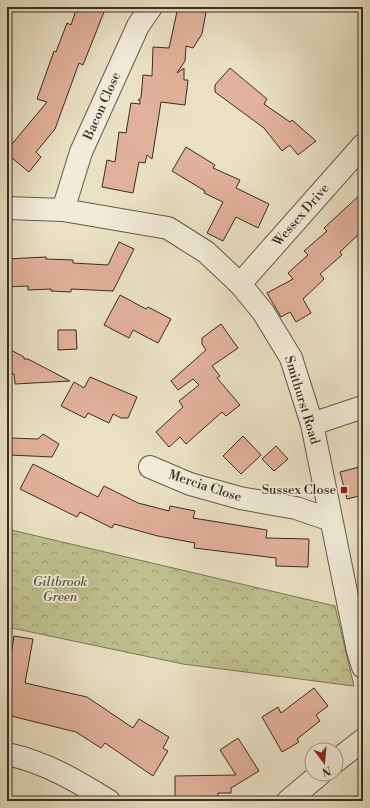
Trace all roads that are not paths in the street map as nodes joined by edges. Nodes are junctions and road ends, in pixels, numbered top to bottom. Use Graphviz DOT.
graph roads {
  1 [pos="151,7"];
  2 [pos="363,145"];
  3 [pos="7,208"];
  4 [pos="63,210"];
  5 [pos="240,284"];
  6 [pos="363,407"];
  7 [pos="312,424"];
  8 [pos="150,467"];
  9 [pos="330,520"];
  10 [pos="362,661"];
  11 [pos="363,740"];
  12 [pos="7,754"];
  13 [pos="344,755"];
  14 [pos="311,782"];
  15 [pos="109,801"];
  16 [pos="288,801"];
  1 -- 4 [label="street, Bacon Close"];
  2 -- 5 [label="street, Wessex Drive"];
  3 -- 4 [label="street, Smithurst Road"];
  4 -- 5 [label="street, Smithurst Road"];
  5 -- 7 [label="street, Smithurst Road"];
  6 -- 7 [label="street"];
  7 -- 9 [label="street, Smithurst Road"];
  8 -- 9 [label="street, Mercia Close"];
  9 -- 10 [label="street, Smithurst Road"];
  11 -- 13 [label="street"];
  12 -- 15 [label="street"];
  14 -- 16 [label="street"];
}
